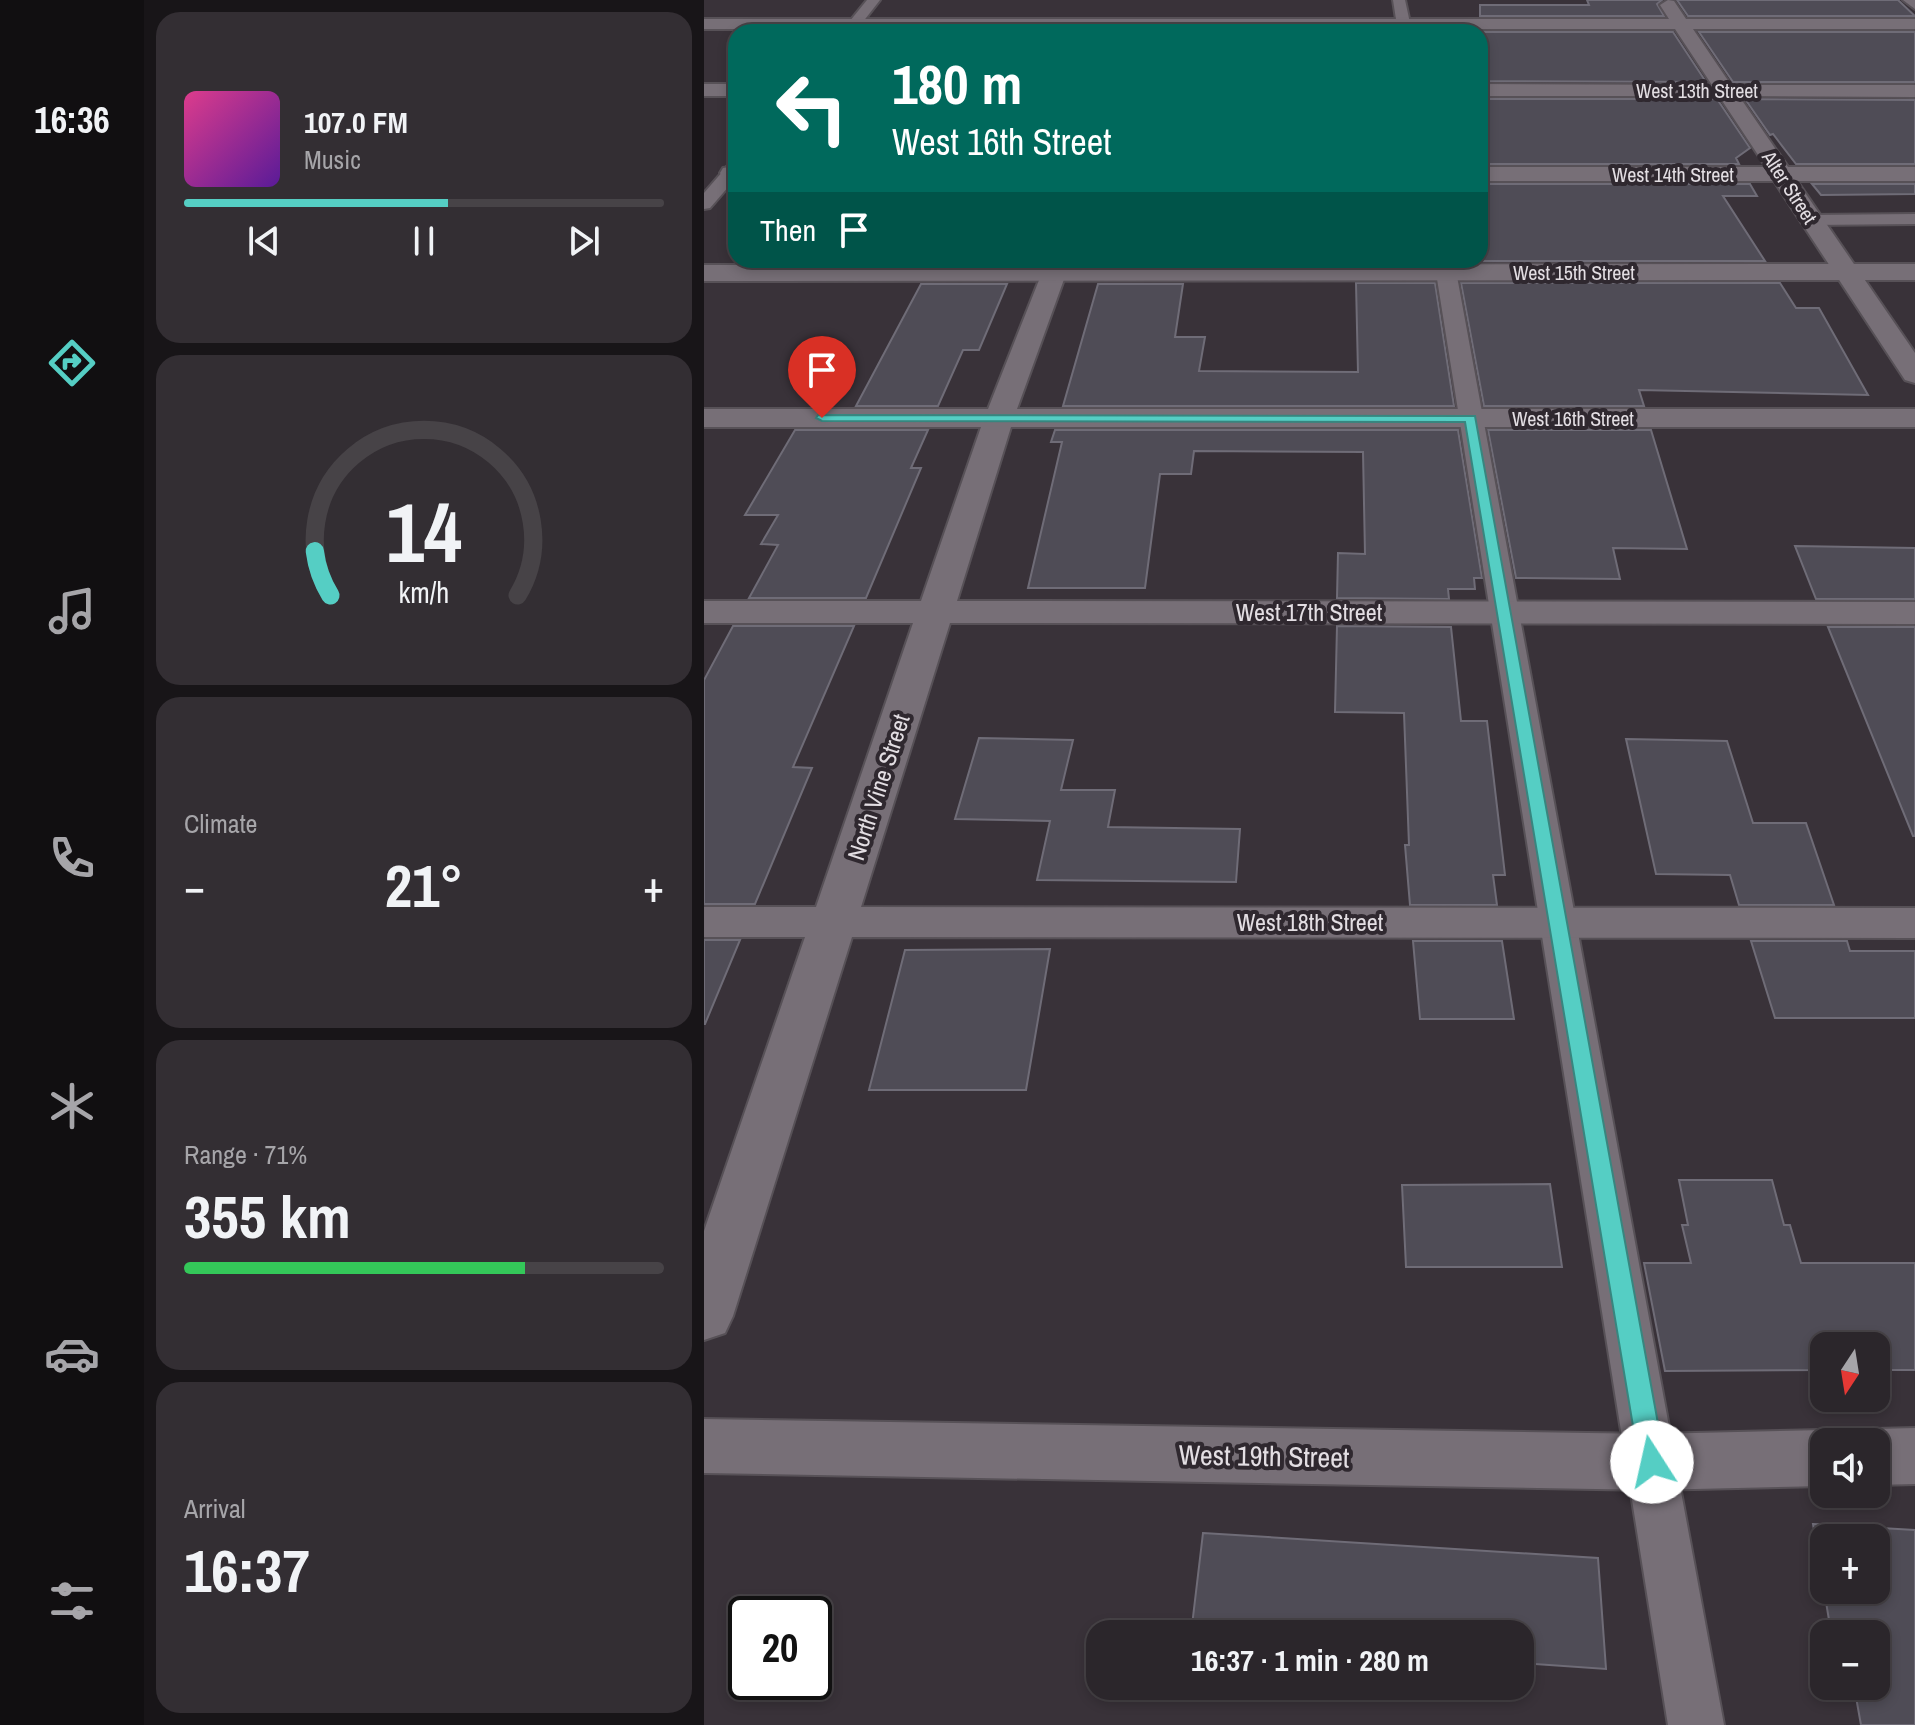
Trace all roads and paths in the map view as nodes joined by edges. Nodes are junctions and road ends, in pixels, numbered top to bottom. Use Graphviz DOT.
graph roads {
  1 [pos="874,0"];
  2 [pos="1137,0"];
  3 [pos="1399,0"];
  4 [pos="1664,0"];
  5 [pos="1909,0"];
  6 [pos="1915,5"];
  7 [pos="704,24"];
  8 [pos="854,24"];
  9 [pos="1128,24"];
  10 [pos="1403,24"];
  11 [pos="1681,24"];
  12 [pos="1915,24"];
  13 [pos="728,25"];
  14 [pos="1488,27"];
  15 [pos="704,90"];
  16 [pos="728,90"];
  17 [pos="1488,90"];
  18 [pos="1725,90"];
  19 [pos="1915,91"];
  20 [pos="1488,174"];
  21 [pos="1781,174"];
  22 [pos="1915,174"];
  23 [pos="728,178"];
  24 [pos="704,204"];
  25 [pos="1811,220"];
  26 [pos="1912,223"];
  27 [pos="1488,267"];
  28 [pos="957,268"];
  29 [pos="1057,268"];
  30 [pos="1445,268"];
  31 [pos="1844,272"];
  32 [pos="1915,272"];
  33 [pos="704,273"];
  34 [pos="1915,374"];
  35 [pos="704,418"];
  36 [pos="999,418"];
  37 [pos="1470,418"];
  38 [pos="1915,418"];
  39 [pos="704,612"];
  40 [pos="936,612"];
  41 [pos="1503,613"];
  42 [pos="1915,613"];
  43 [pos="704,922"];
  44 [pos="834,922"];
  45 [pos="1556,922"];
  46 [pos="1915,923"];
  47 [pos="704,1316"];
  48 [pos="704,1446"];
  49 [pos="1915,1456"];
  50 [pos="1890,1457"];
  51 [pos="1810,1458"];
  52 [pos="1652,1462"];
  53 [pos="1696,1725"];
  1 -- 8 [label="lane"];
  2 -- 9 [label="street"];
  3 -- 10 [label="lane"];
  4 -- 11 [label="street, Alter Street"];
  5 -- 6 [label="lane"];
  7 -- 13 [label="street"];
  11 -- 12 [label="street"];
  11 -- 14 [label="street"];
  11 -- 18 [label="street, Alter Street"];
  15 -- 16 [label="street"];
  17 -- 18 [label="street, West 13th Street"];
  18 -- 19 [label="street, West 13th Street"];
  18 -- 21 [label="street, Alter Street"];
  20 -- 21 [label="street, West 14th Street"];
  21 -- 22 [label="street, West 14th Street"];
  21 -- 25 [label="street, Alter Street"];
  23 -- 24 [label="lane"];
  25 -- 26 [label="lane"];
  25 -- 31 [label="street, Alter Street"];
  27 -- 31 [label="street, West 15th Street"];
  28 -- 33 [label="street, West 15th Street"];
  29 -- 36 [label="street, North Vine Street"];
  30 -- 37 [label="lane"];
  31 -- 32 [label="street, West 15th Street"];
  31 -- 34 [label="street, Alter Street"];
  35 -- 36 [label="street, West 16th Street"];
  36 -- 37 [label="street, West 16th Street"];
  36 -- 40 [label="street, North Vine Street"];
  37 -- 38 [label="street, West 16th Street"];
  37 -- 41 [label="lane"];
  39 -- 40 [label="street, West 17th Street"];
  40 -- 41 [label="street, West 17th Street"];
  40 -- 44 [label="street, North Vine Street"];
  41 -- 42 [label="street, West 17th Street"];
  41 -- 45 [label="lane"];
  43 -- 44 [label="street, West 18th Street"];
  44 -- 45 [label="street, West 18th Street"];
  44 -- 47 [label="street, North Vine Street"];
  45 -- 46 [label="street, West 18th Street"];
  45 -- 52 [label="lane"];
  48 -- 52 [label="street, West 19th Street"];
  49 -- 50 [label="street"];
  51 -- 52 [label="street, West 19th Street"];
  52 -- 53 [label="lane"];
}
